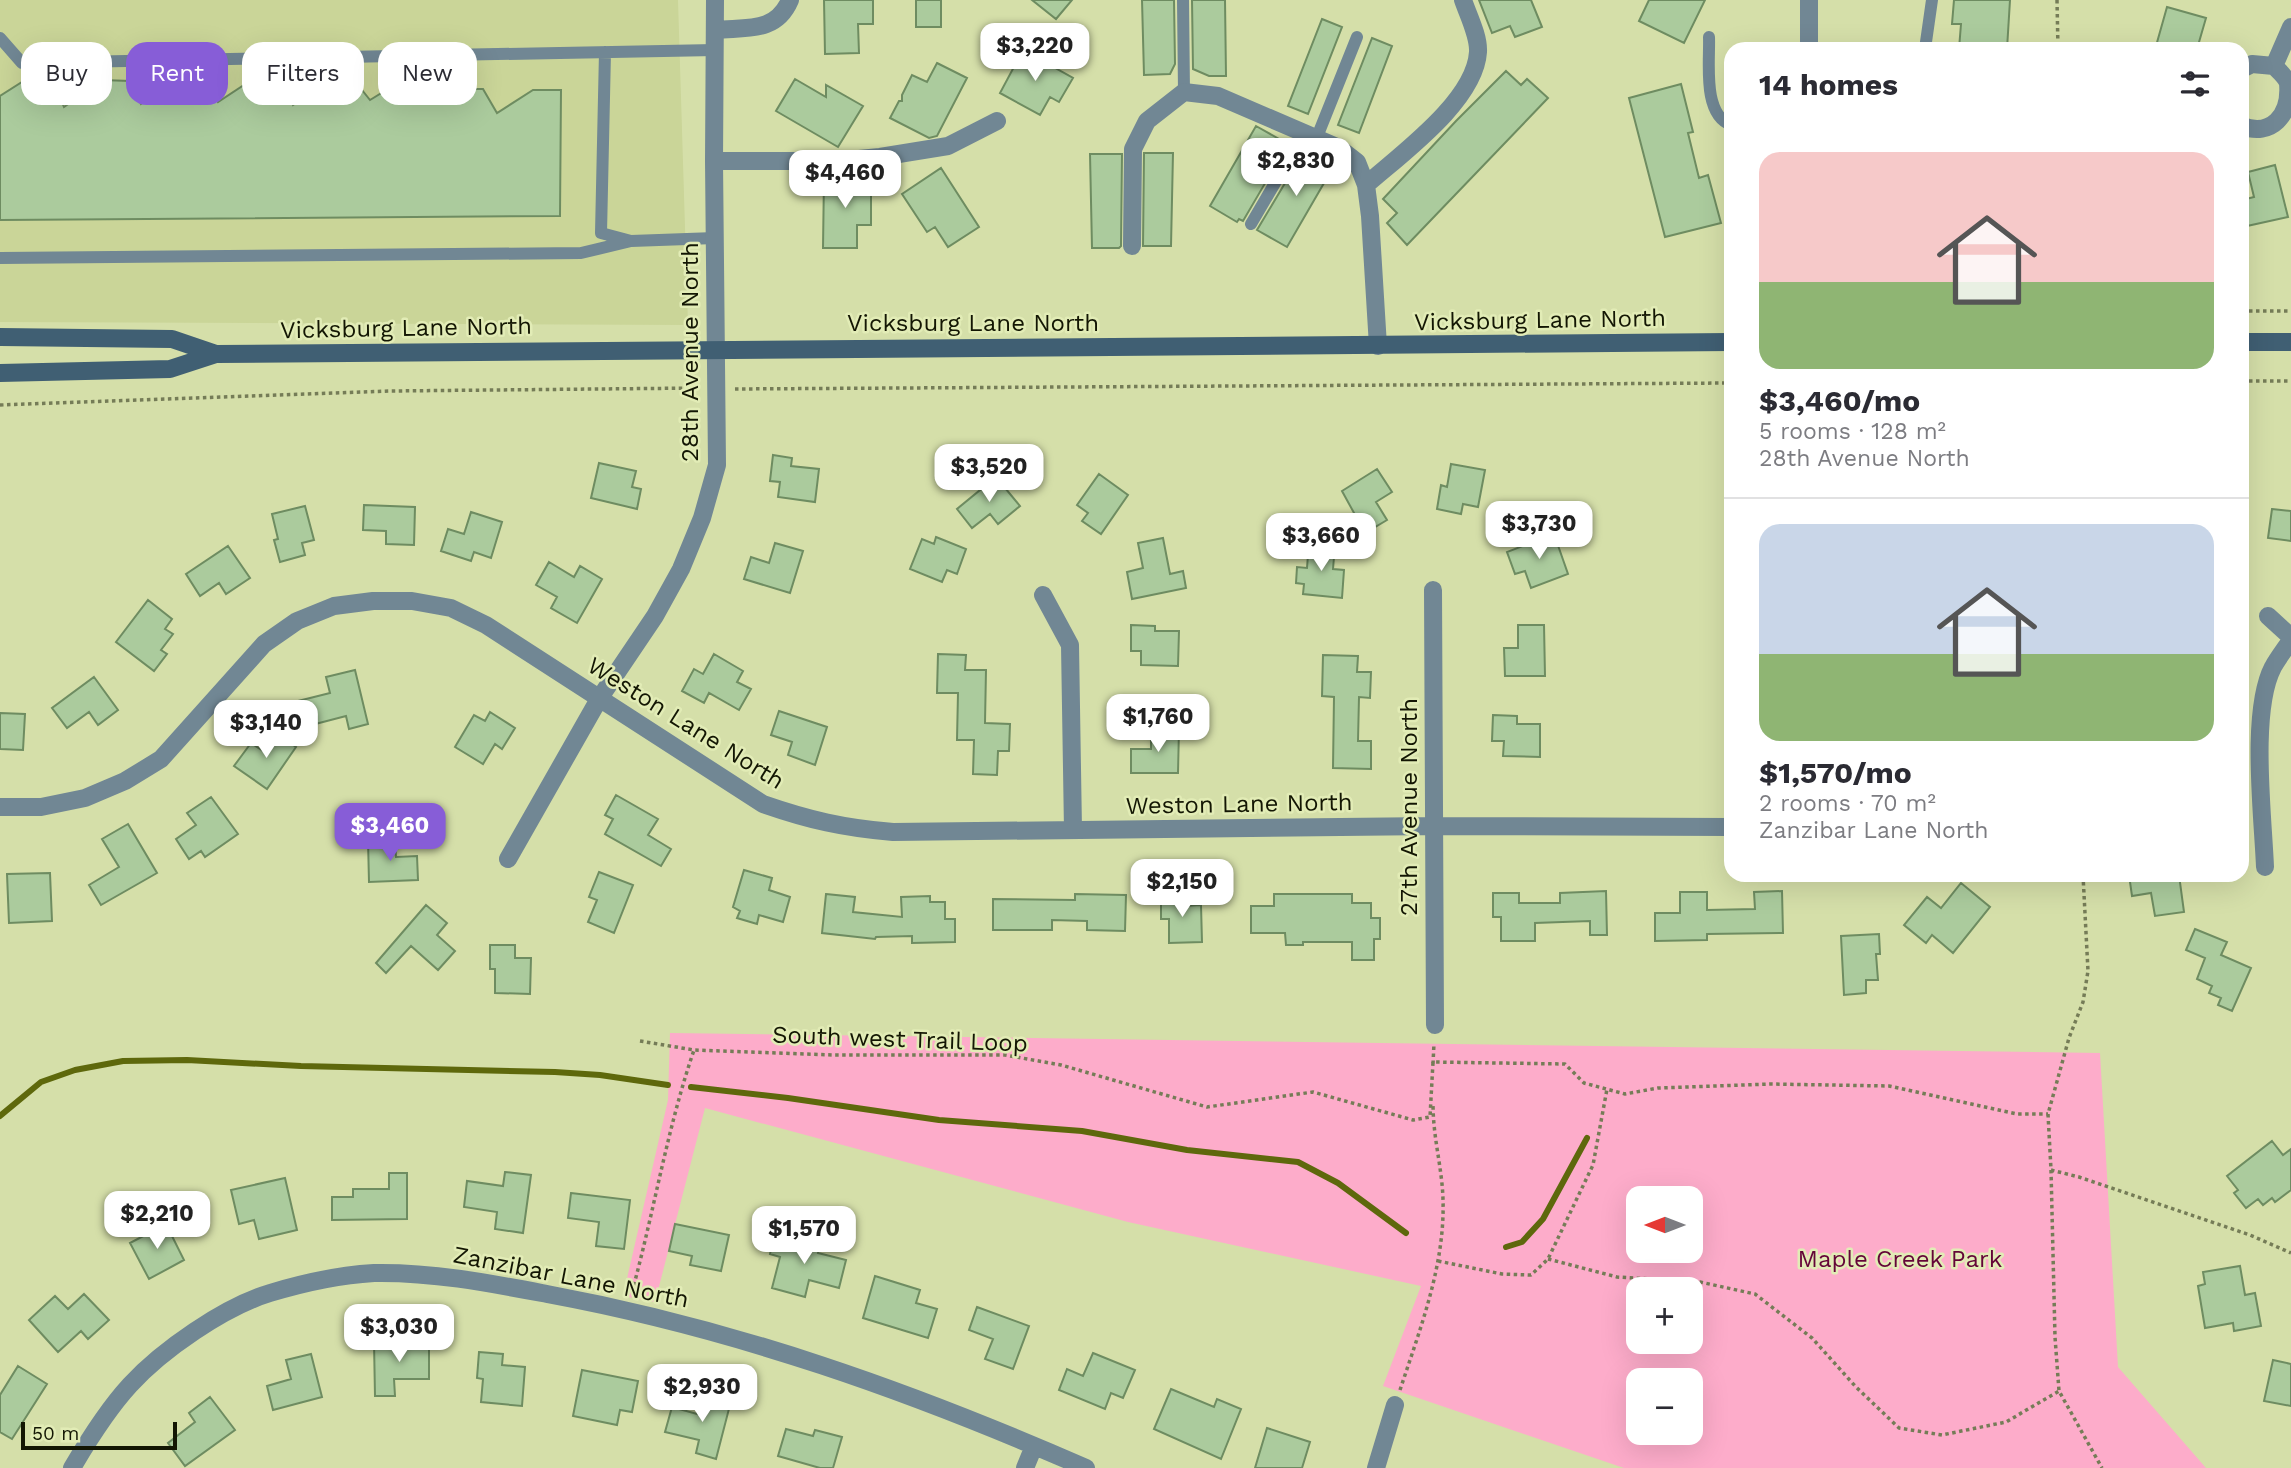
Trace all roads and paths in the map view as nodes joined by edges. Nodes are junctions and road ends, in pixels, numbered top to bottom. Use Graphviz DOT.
graph roads {
  1 [pos="715,0"];
  2 [pos="790,0"];
  3 [pos="1182,0"];
  4 [pos="1463,0"];
  5 [pos="1809,0"];
  6 [pos="1932,0"];
  7 [pos="2057,0"];
  8 [pos="2291,27"];
  9 [pos="716,30"];
  10 [pos="1357,37"];
  11 [pos="1709,37"];
  12 [pos="0,38"];
  13 [pos="1810,42"];
  14 [pos="1927,42"];
  15 [pos="2058,42"];
  16 [pos="715,50"];
  17 [pos="605,52"];
  18 [pos="2249,66"];
  19 [pos="2274,66"];
  20 [pos="1184,92"];
  21 [pos="997,121"];
  22 [pos="1724,122"];
  23 [pos="2249,128"];
  24 [pos="1311,135"];
  25 [pos="714,161"];
  26 [pos="1366,185"];
  27 [pos="1251,224"];
  28 [pos="715,238"];
  29 [pos="631,241"];
  30 [pos="1132,246"];
  31 [pos="0,258"];
  32 [pos="2249,311"];
  33 [pos="2291,311"];
  34 [pos="0,337"];
  35 [pos="1724,342"];
  36 [pos="2249,342"];
  37 [pos="2291,342"];
  38 [pos="1378,346"];
  39 [pos="716,349"];
  40 [pos="216,354"];
  41 [pos="0,373"];
  42 [pos="2249,381"];
  43 [pos="2291,381"];
  44 [pos="1724,383"];
  45 [pos="716,389"];
  46 [pos="0,405"];
  47 [pos="1433,590"];
  48 [pos="1043,594"];
  49 [pos="2268,616"];
  50 [pos="2291,638"];
  51 [pos="599,699"];
  52 [pos="0,807"];
  53 [pos="1434,826"];
  54 [pos="1724,827"];
  55 [pos="1073,830"];
  56 [pos="508,859"];
  57 [pos="2265,867"];
  58 [pos="2083,882"];
  59 [pos="1435,1025"];
  60 [pos="640,1041"];
  61 [pos="694,1050"];
  62 [pos="1433,1062"];
  63 [pos="1607,1089"];
  64 [pos="2048,1114"];
  65 [pos="2052,1170"];
  66 [pos="2291,1253"];
  67 [pos="1548,1259"];
  68 [pos="1438,1261"];
  69 [pos="627,1310"];
  70 [pos="2059,1391"];
  71 [pos="1395,1405"];
  72 [pos="1034,1446"];
  73 [pos="72,1468"];
  74 [pos="1025,1468"];
  75 [pos="1086,1468"];
  76 [pos="1376,1468"];
  77 [pos="2102,1468"];
  1 -- 9 [label="street, 28th Avenue North"];
  2 -- 9 [label="street"];
  3 -- 20 [label="lane"];
  4 -- 26 [label="street"];
  5 -- 13 [label="street"];
  6 -- 14 [label="lane"];
  7 -- 15 [label="path"];
  8 -- 19 [label="street"];
  9 -- 16 [label="street, 28th Avenue North"];
  10 -- 24 [label="lane"];
  11 -- 22 [label="lane"];
  12 -- 17 [label="lane"];
  16 -- 17 [label="lane"];
  16 -- 25 [label="street, 28th Avenue North"];
  17 -- 29 [label="lane"];
  18 -- 19 [label="street"];
  19 -- 23 [label="street"];
  20 -- 24 [label="street"];
  20 -- 30 [label="street"];
  21 -- 25 [label="street"];
  24 -- 26 [label="street"];
  24 -- 27 [label="lane"];
  25 -- 28 [label="street, 28th Avenue North"];
  26 -- 38 [label="street"];
  28 -- 29 [label="lane"];
  28 -- 39 [label="street, 28th Avenue North"];
  29 -- 31 [label="lane"];
  32 -- 33 [label="path"];
  34 -- 40 [label="main road, Vicksburg Lane North"];
  35 -- 38 [label="main road, Vicksburg Lane North"];
  36 -- 37 [label="main road"];
  38 -- 39 [label="main road, Vicksburg Lane North"];
  39 -- 40 [label="main road, Vicksburg Lane North"];
  39 -- 45 [label="street, 28th Avenue North"];
  40 -- 41 [label="main road, Vicksburg Lane North"];
  42 -- 43 [label="path"];
  44 -- 45 [label="path"];
  45 -- 46 [label="path"];
  45 -- 51 [label="street, 28th Avenue North"];
  47 -- 53 [label="street, 27th Avenue North"];
  48 -- 55 [label="street"];
  49 -- 50 [label="street"];
  50 -- 57 [label="street"];
  51 -- 52 [label="street, Weston Lane North"];
  51 -- 55 [label="street, Weston Lane North"];
  51 -- 56 [label="street, 28th Avenue North"];
  53 -- 54 [label="street, Weston Lane North"];
  53 -- 55 [label="street, Weston Lane North"];
  53 -- 59 [label="street, 27th Avenue North"];
  58 -- 64 [label="path"];
  59 -- 62 [label="path"];
  60 -- 61 [label="path, South west Trail Loop"];
  61 -- 62 [label="path, South west Trail Loop"];
  61 -- 69 [label="path"];
  62 -- 63 [label="path"];
  62 -- 68 [label="path"];
  63 -- 64 [label="path"];
  63 -- 67 [label="path"];
  64 -- 65 [label="path"];
  65 -- 66 [label="path"];
  65 -- 70 [label="path"];
  67 -- 68 [label="path"];
  67 -- 70 [label="path"];
  68 -- 71 [label="path"];
  69 -- 72 [label="street, Zanzibar Lane North"];
  69 -- 73 [label="street, Zanzibar Lane North"];
  70 -- 77 [label="path"];
  71 -- 76 [label="street"];
  72 -- 74 [label="street"];
  72 -- 75 [label="street, Zanzibar Lane North"];
}
